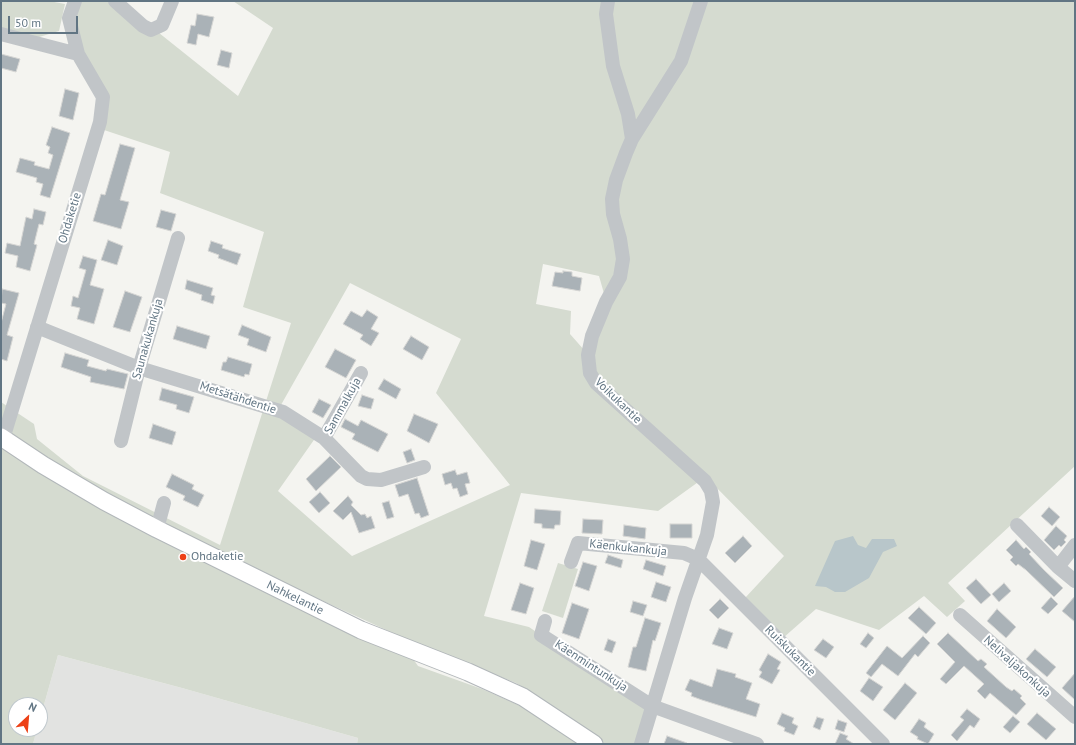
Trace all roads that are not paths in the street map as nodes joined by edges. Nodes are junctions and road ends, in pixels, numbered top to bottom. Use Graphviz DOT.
graph roads {
  1 [pos="75,1"];
  2 [pos="115,1"];
  3 [pos="172,1"];
  4 [pos="608,1"];
  5 [pos="701,1"];
  6 [pos="1,34"];
  7 [pos="78,54"];
  8 [pos="632,139"];
  9 [pos="178,238"];
  10 [pos="37,326"];
  11 [pos="139,368"];
  12 [pos="361,373"];
  13 [pos="2,438"];
  14 [pos="324,438"];
  15 [pos="120,441"];
  16 [pos="424,467"];
  17 [pos="164,503"];
  18 [pos="1017,525"];
  19 [pos="157,529"];
  20 [pos="1075,545"];
  21 [pos="698,559"];
  22 [pos="572,562"];
  23 [pos="1058,567"];
  24 [pos="1075,581"];
  25 [pos="960,616"];
  26 [pos="545,621"];
  27 [pos="652,706"];
  28 [pos="1075,717"];
  29 [pos="594,744"];
  30 [pos="641,744"];
  31 [pos="757,744"];
  32 [pos="883,744"];
  1 -- 7 [label="street, Ohdaketie"];
  2 -- 3 [label="street"];
  4 -- 8 [label="street"];
  5 -- 8 [label="street, Voikukantie"];
  6 -- 7 [label="street"];
  7 -- 10 [label="street, Ohdaketie"];
  8 -- 21 [label="street, Voikukantie"];
  9 -- 11 [label="street, Saunakukankuja"];
  10 -- 11 [label="street, Metsätähdentie"];
  10 -- 13 [label="street, Ohdaketie"];
  11 -- 14 [label="street, Metsätähdentie"];
  11 -- 15 [label="street, Saunakukankuja"];
  12 -- 14 [label="street, Sammalkuja"];
  13 -- 19 [label="main road, Nahkelantie"];
  14 -- 16 [label="street, Metsätähdentie"];
  17 -- 19 [label="street"];
  18 -- 23 [label="street"];
  19 -- 29 [label="main road, Nahkelantie"];
  20 -- 23 [label="street"];
  21 -- 22 [label="street, Käenkukankuja"];
  21 -- 27 [label="street, Voikukantie"];
  21 -- 32 [label="street, Ruiskukantie"];
  23 -- 24 [label="street"];
  25 -- 28 [label="street, Nelivaljakonkuja"];
  26 -- 27 [label="street, Käenmintunkuja"];
  27 -- 30 [label="street, Voikukantie"];
  27 -- 31 [label="street"];
}
